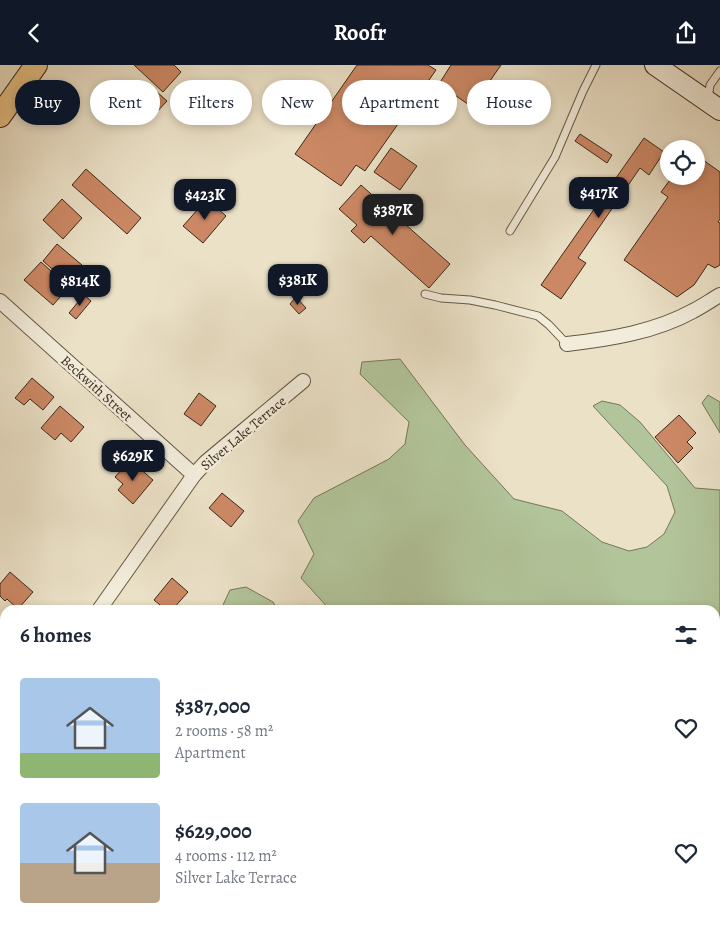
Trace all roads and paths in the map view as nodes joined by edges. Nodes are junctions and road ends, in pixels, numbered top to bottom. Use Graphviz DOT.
graph roads {
  1 [pos="36,65"];
  2 [pos="596,65"];
  3 [pos="655,65"];
  4 [pos="720,71"];
  5 [pos="714,106"];
  6 [pos="0,116"];
  7 [pos="510,231"];
  8 [pos="425,294"];
  9 [pos="720,295"];
  10 [pos="0,301"];
  11 [pos="567,344"];
  12 [pos="303,381"];
  13 [pos="194,475"];
  14 [pos="103,605"];
  1 -- 6 [label="main road"];
  2 -- 7 [label="lane"];
  3 -- 5 [label="main road"];
  4 -- 5 [label="lane"];
  8 -- 11 [label="lane"];
  9 -- 11 [label="street"];
  10 -- 13 [label="street, Beckwith Street"];
  12 -- 13 [label="street, Silver Lake Terrace"];
  13 -- 14 [label="street, Silver Lake Terrace"];
}
